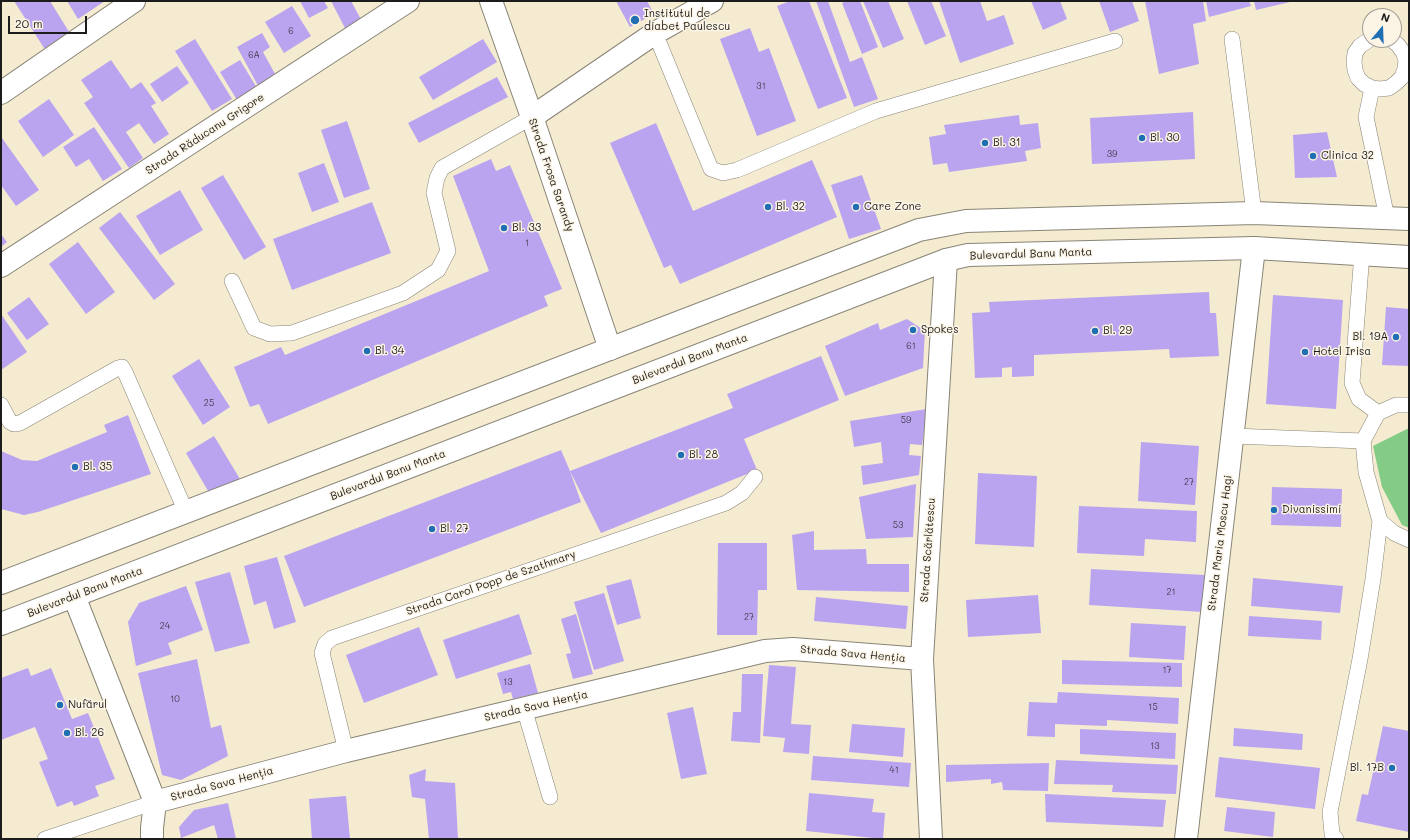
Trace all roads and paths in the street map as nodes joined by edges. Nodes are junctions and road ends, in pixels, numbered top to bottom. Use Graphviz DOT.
graph roads {
  1 [pos="134,1"];
  2 [pos="408,1"];
  3 [pos="491,1"];
  4 [pos="712,1"];
  5 [pos="655,33"];
  6 [pos="1232,40"];
  7 [pos="1115,41"];
  8 [pos="1362,45"];
  9 [pos="1400,48"];
  10 [pos="1372,88"];
  11 [pos="1,93"];
  12 [pos="532,117"];
  13 [pos="1254,212"];
  14 [pos="1387,218"];
  15 [pos="1409,219"];
  16 [pos="1254,248"];
  17 [pos="1362,254"];
  18 [pos="1409,257"];
  19 [pos="946,260"];
  20 [pos="1,266"];
  21 [pos="232,281"];
  22 [pos="610,349"];
  23 [pos="1,405"];
  24 [pos="1409,405"];
  25 [pos="1378,413"];
  26 [pos="1233,436"];
  27 [pos="1363,441"];
  28 [pos="755,477"];
  29 [pos="186,512"];
  30 [pos="1380,521"];
  31 [pos="1409,540"];
  32 [pos="1,583"];
  33 [pos="74,596"];
  34 [pos="1,624"];
  35 [pos="922,660"];
  36 [pos="524,708"];
  37 [pos="346,750"];
  38 [pos="550,797"];
  39 [pos="155,802"];
  40 [pos="45,839"];
  41 [pos="152,839"];
  42 [pos="931,839"];
  43 [pos="1186,839"];
  44 [pos="1336,839"];
  1 -- 11 [label="street"];
  2 -- 20 [label="street, Strada Răducanu Grigore"];
  3 -- 12 [label="street, Strada Frosa Sarandy"];
  4 -- 5 [label="street"];
  5 -- 7 [label="lane"];
  5 -- 12 [label="street"];
  6 -- 13 [label="lane"];
  8 -- 10 [label="lane"];
  9 -- 10 [label="lane"];
  10 -- 14 [label="lane"];
  12 -- 21 [label="lane"];
  12 -- 22 [label="street, Strada Frosa Sarandy"];
  13 -- 14 [label="street"];
  13 -- 22 [label="street"];
  14 -- 15 [label="street"];
  16 -- 17 [label="street, Bulevardul Banu Manta"];
  16 -- 19 [label="street, Bulevardul Banu Manta"];
  16 -- 26 [label="street, Strada Maria Moscu Hagi"];
  17 -- 18 [label="street, Bulevardul Banu Manta"];
  17 -- 25 [label="lane"];
  19 -- 33 [label="street, Bulevardul Banu Manta"];
  19 -- 35 [label="street, Strada Scărlătescu"];
  22 -- 29 [label="street"];
  23 -- 29 [label="lane"];
  24 -- 25 [label="lane"];
  25 -- 27 [label="lane"];
  26 -- 27 [label="lane"];
  26 -- 43 [label="street, Strada Maria Moscu Hagi"];
  27 -- 30 [label="lane"];
  28 -- 37 [label="lane, Strada Carol Popp de Szathmary"];
  29 -- 32 [label="street"];
  30 -- 31 [label="lane"];
  30 -- 44 [label="lane"];
  33 -- 34 [label="street, Bulevardul Banu Manta"];
  33 -- 39 [label="street"];
  35 -- 36 [label="street, Strada Sava Henția"];
  35 -- 42 [label="street, Strada Scărlătescu"];
  36 -- 37 [label="street, Strada Sava Henția"];
  36 -- 38 [label="lane"];
  37 -- 39 [label="street, Strada Sava Henția"];
  39 -- 40 [label="lane"];
  39 -- 41 [label="street"];
}
